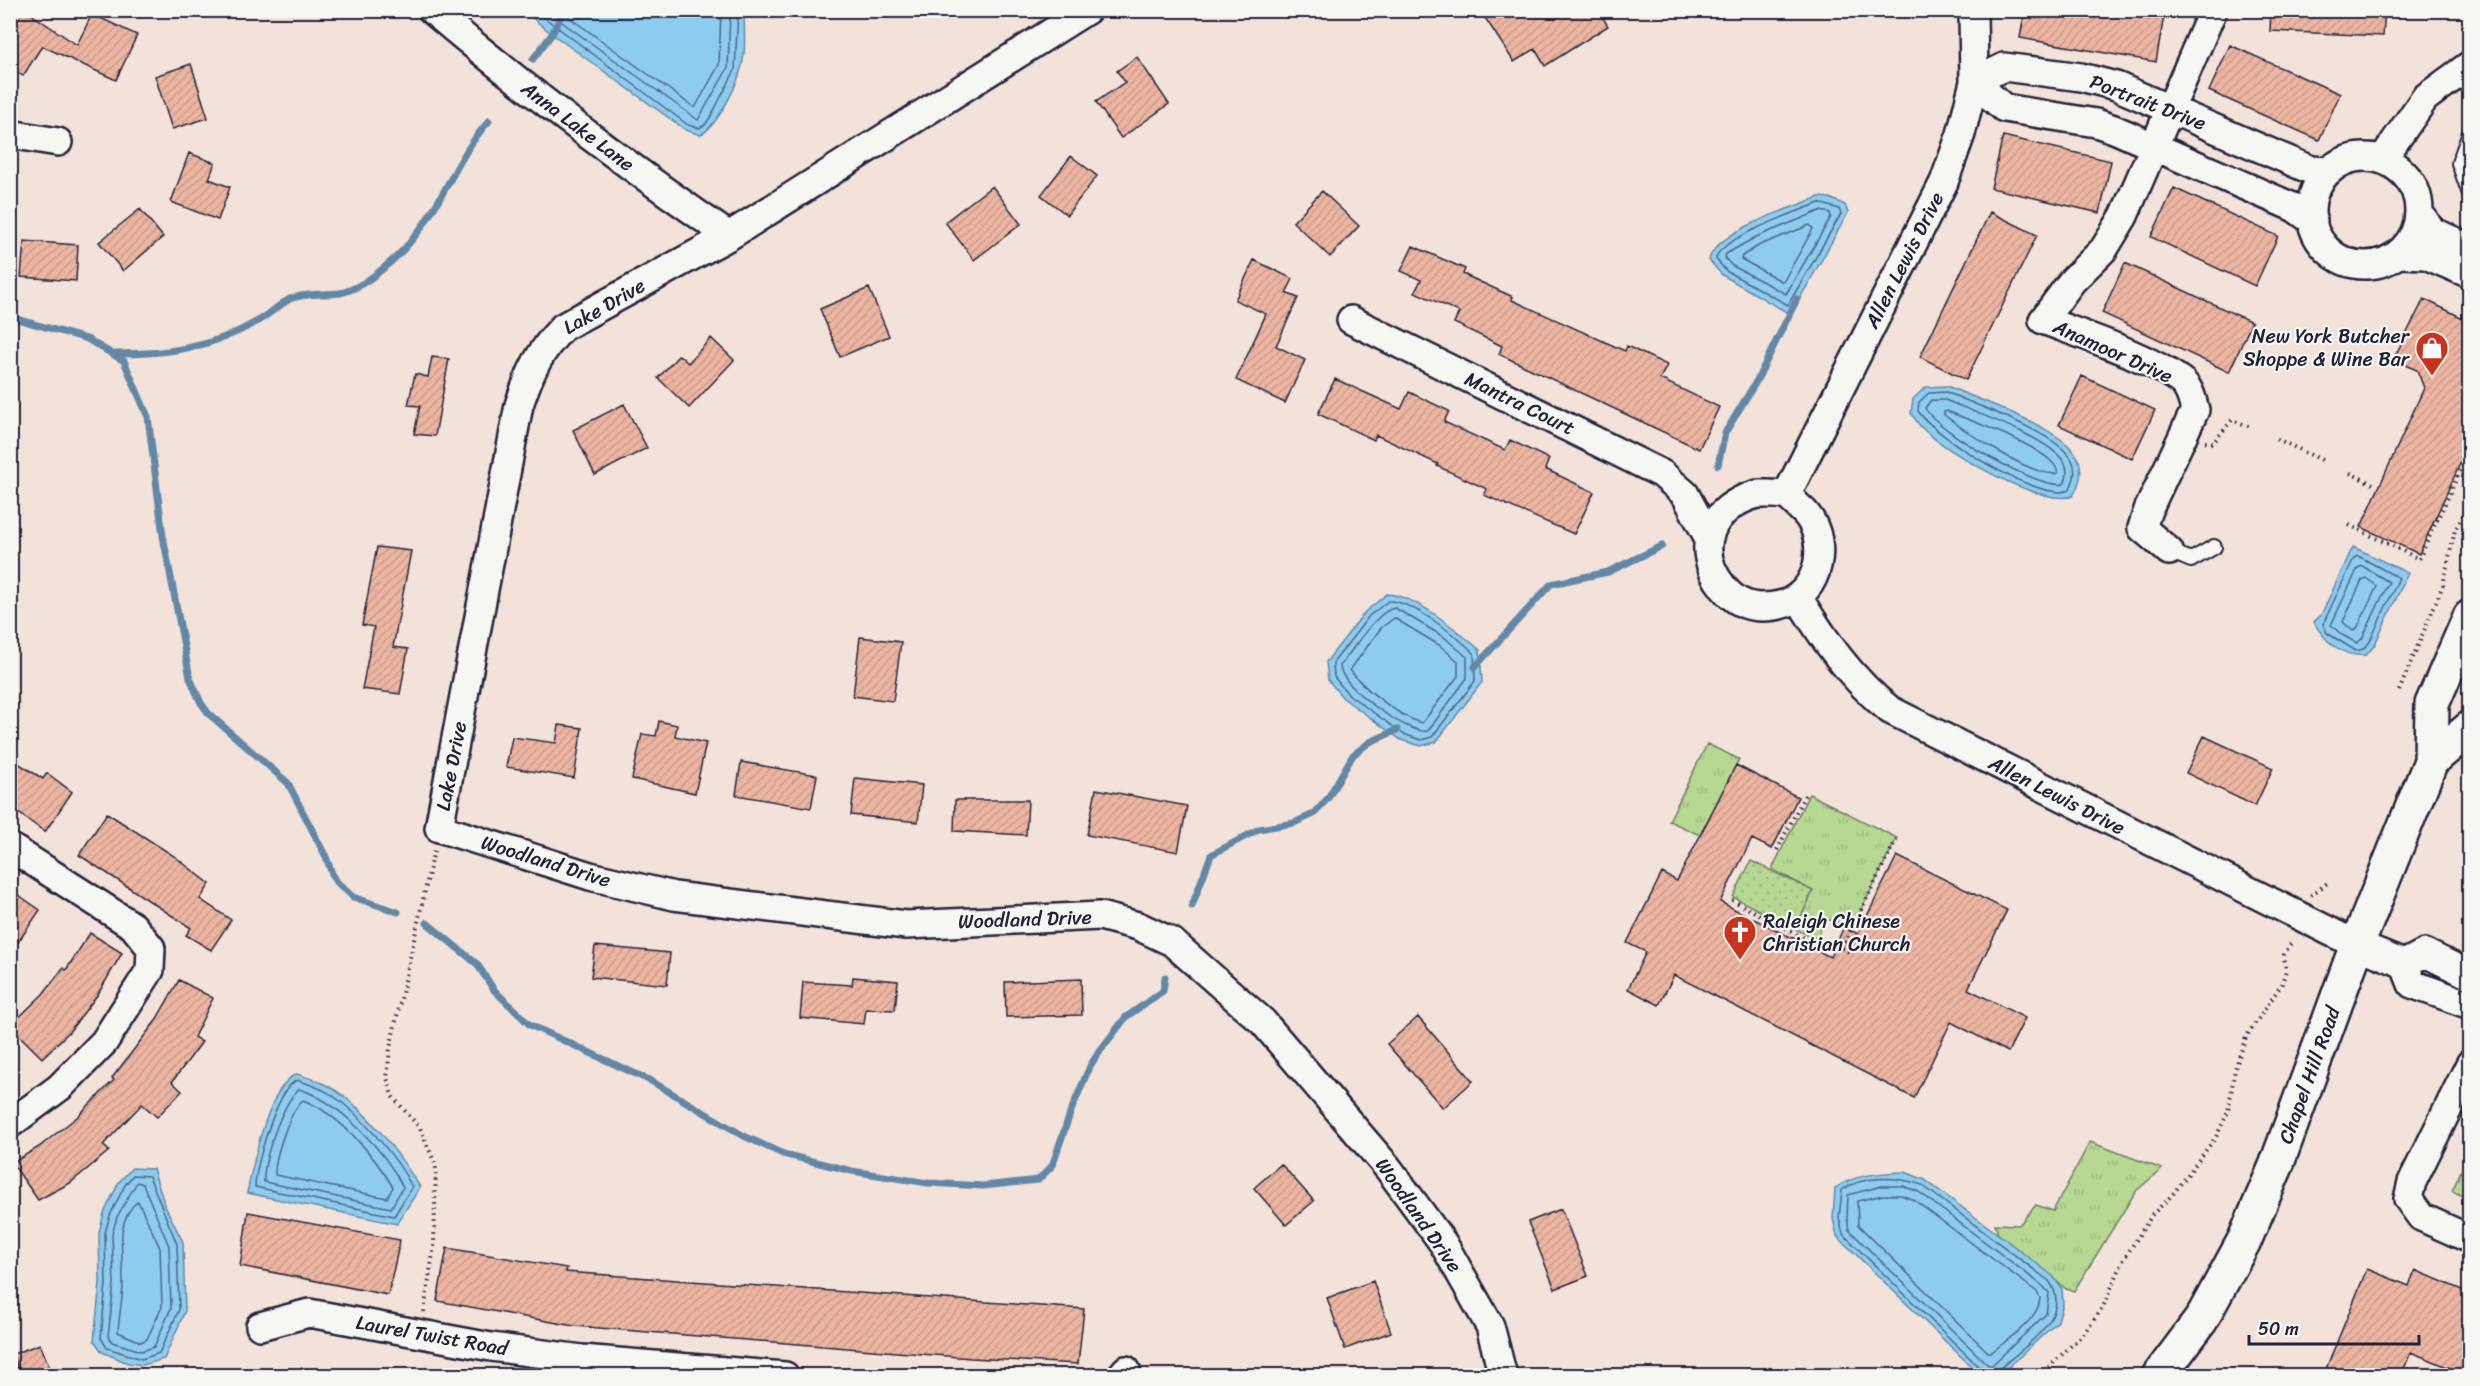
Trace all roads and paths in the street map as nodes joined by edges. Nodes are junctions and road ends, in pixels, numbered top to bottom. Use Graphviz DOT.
graph roads {
  1 [pos="432,10"];
  2 [pos="1087,10"];
  3 [pos="1973,10"];
  4 [pos="2213,10"];
  5 [pos="2469,66"];
  6 [pos="1974,82"];
  7 [pos="2162,126"];
  8 [pos="2469,133"];
  9 [pos="10,134"];
  10 [pos="58,142"];
  11 [pos="2382,160"];
  12 [pos="2329,171"];
  13 [pos="2469,194"];
  14 [pos="2420,214"];
  15 [pos="2313,221"];
  16 [pos="729,236"];
  17 [pos="2469,248"];
  18 [pos="2400,254"];
  19 [pos="2469,274"];
  20 [pos="1351,320"];
  21 [pos="2251,427"];
  22 [pos="2277,439"];
  23 [pos="2202,441"];
  24 [pos="2469,450"];
  25 [pos="2324,461"];
  26 [pos="2350,473"];
  27 [pos="2373,484"];
  28 [pos="1685,494"];
  29 [pos="1786,496"];
  30 [pos="2469,504"];
  31 [pos="1730,505"];
  32 [pos="2349,525"];
  33 [pos="1708,537"];
  34 [pos="2214,547"];
  35 [pos="2169,551"];
  36 [pos="1798,597"];
  37 [pos="2469,617"];
  38 [pos="2399,692"];
  39 [pos="2469,728"];
  40 [pos="2431,760"];
  41 [pos="1806,793"];
  42 [pos="439,828"];
  43 [pos="1897,838"];
  44 [pos="10,847"];
  45 [pos="1777,850"];
  46 [pos="2330,881"];
  47 [pos="2311,897"];
  48 [pos="1732,900"];
  49 [pos="2357,945"];
  50 [pos="2291,946"];
  51 [pos="1842,948"];
  52 [pos="1850,952"];
  53 [pos="2404,964"];
  54 [pos="2469,975"];
  55 [pos="2469,1005"];
  56 [pos="2469,1064"];
  57 [pos="10,1124"];
  58 [pos="2469,1239"];
  59 [pos="260,1326"];
  60 [pos="420,1333"];
  61 [pos="580,1367"];
  62 [pos="785,1376"];
  63 [pos="1503,1376"];
  64 [pos="2040,1376"];
  65 [pos="2159,1376"];
  1 -- 16 [label="street, Anna Lake Lane"];
  2 -- 16 [label="street, Lake Drive"];
  3 -- 6 [label="street, Allen Lewis Drive"];
  4 -- 7 [label="street"];
  5 -- 11 [label="street"];
  6 -- 7 [label="street, Portrait Drive"];
  6 -- 7 [label="street, Portrait Drive"];
  6 -- 29 [label="street, Allen Lewis Drive"];
  7 -- 12 [label="street, Portrait Drive"];
  7 -- 15 [label="street, Portrait Drive"];
  7 -- 35 [label="street, Anamoor Drive"];
  8 -- 13 [label="lane"];
  9 -- 10 [label="street"];
  11 -- 12 [label="street"];
  11 -- 14 [label="street"];
  12 -- 15 [label="street"];
  14 -- 17 [label="street"];
  14 -- 18 [label="street"];
  15 -- 18 [label="street, Portrait Drive"];
  16 -- 42 [label="street, Lake Drive"];
  18 -- 19 [label="street, Portrait Drive"];
  20 -- 28 [label="street, Mantra Court"];
  21 -- 23 [label="path"];
  22 -- 25 [label="path"];
  24 -- 32 [label="path"];
  26 -- 27 [label="path"];
  28 -- 31 [label="street, Mantra Court"];
  28 -- 33 [label="street, Mantra Court"];
  29 -- 31 [label="street"];
  29 -- 36 [label="street"];
  30 -- 38 [label="path"];
  31 -- 33 [label="street"];
  33 -- 36 [label="street"];
  34 -- 35 [label="lane"];
  36 -- 49 [label="street, Allen Lewis Drive"];
  37 -- 40 [label="main road, Chapel Hill Road"];
  39 -- 40 [label="main road, Chapel Hill Road"];
  40 -- 49 [label="main road, Chapel Hill Road"];
  41 -- 45 [label="path"];
  42 -- 60 [label="path"];
  42 -- 63 [label="street, Woodland Drive"];
  43 -- 51 [label="path"];
  44 -- 57 [label="street"];
  46 -- 47 [label="path"];
  48 -- 51 [label="path"];
  49 -- 53 [label="street, Allen Lewis Drive"];
  49 -- 65 [label="main road, Chapel Hill Road"];
  50 -- 64 [label="path"];
  51 -- 52 [label="path"];
  53 -- 54 [label="street"];
  53 -- 55 [label="street"];
  56 -- 58 [label="street"];
  59 -- 60 [label="street, Laurel Twist Road"];
  60 -- 61 [label="street, Laurel Twist Road"];
  61 -- 62 [label="street, Laurel Twist Road"];
}
